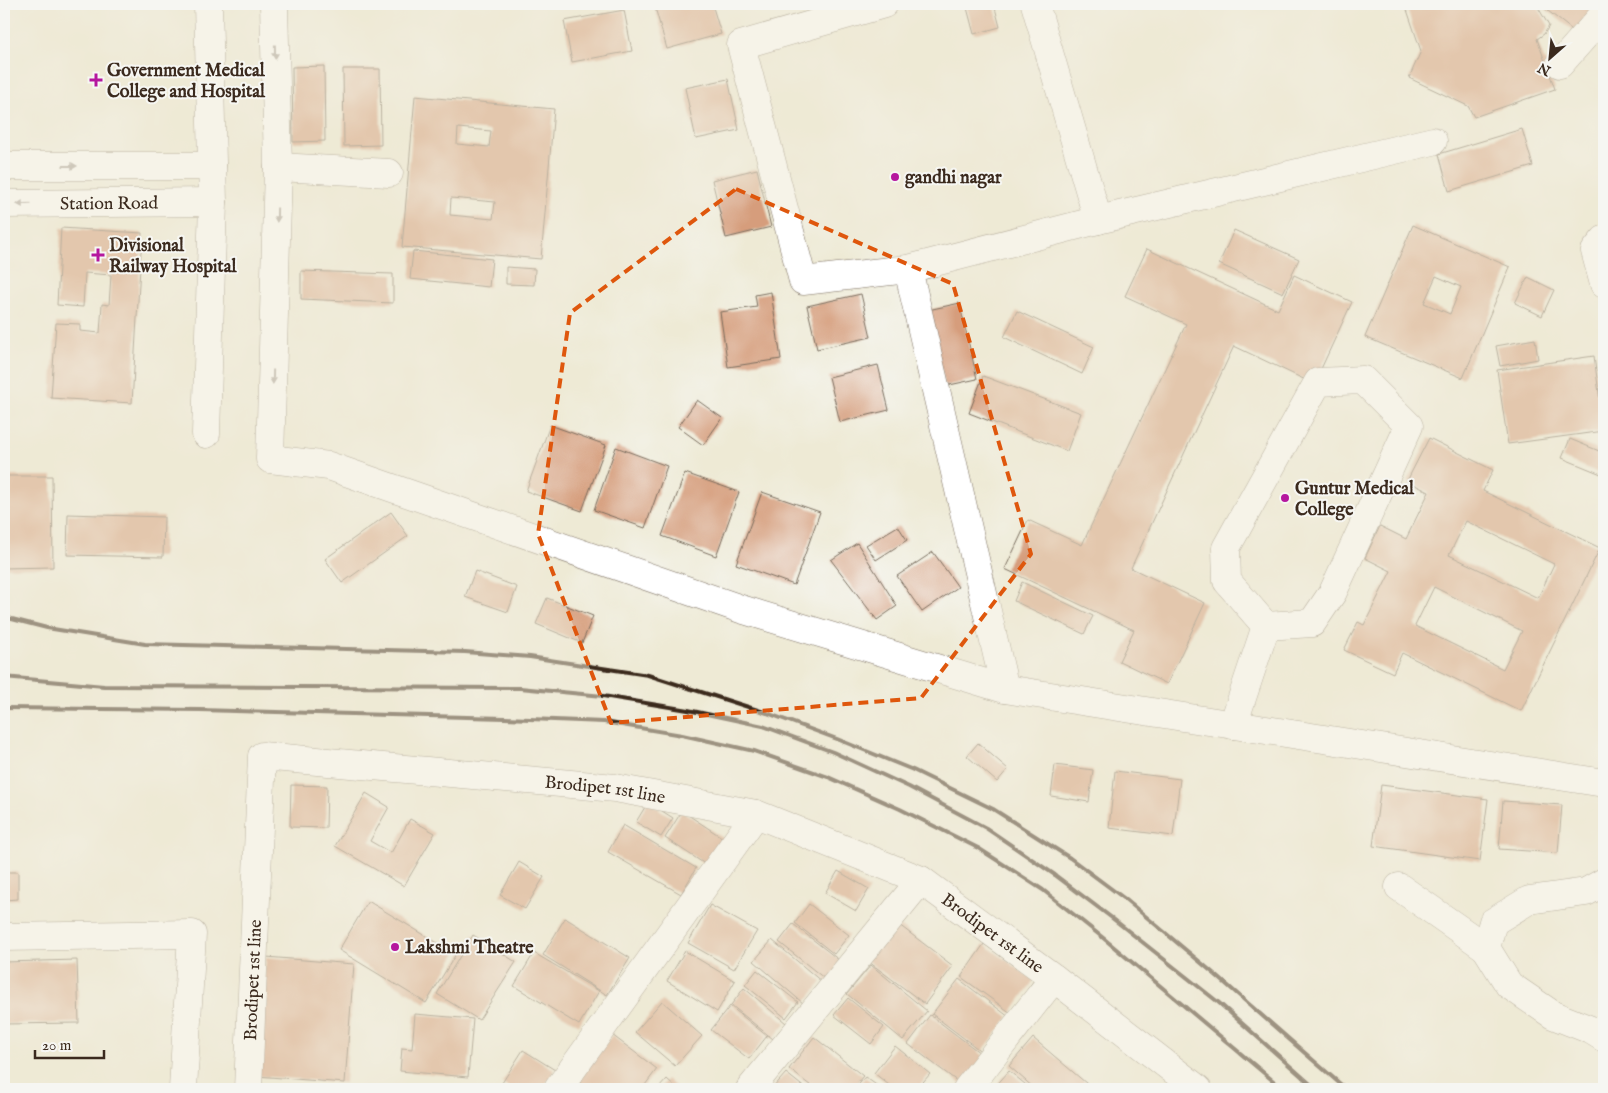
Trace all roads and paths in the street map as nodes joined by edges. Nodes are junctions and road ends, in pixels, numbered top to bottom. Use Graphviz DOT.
graph roads {
  1 [pos="208,4"];
  2 [pos="274,4"];
  3 [pos="884,4"];
  4 [pos="1035,4"];
  5 [pos="1604,14"];
  6 [pos="1560,64"];
  7 [pos="1433,141"];
  8 [pos="4,166"];
  9 [pos="212,166"];
  10 [pos="278,167"];
  11 [pos="389,173"];
  12 [pos="213,202"];
  13 [pos="4,204"];
  14 [pos="1098,220"];
  15 [pos="1604,240"];
  16 [pos="908,269"];
  17 [pos="1604,284"];
  18 [pos="206,434"];
  19 [pos="1266,626"];
  20 [pos="1005,689"];
  21 [pos="1233,725"];
  22 [pos="1604,783"];
  23 [pos="756,814"];
  24 [pos="921,880"];
  25 [pos="1604,882"];
  26 [pos="1399,887"];
  27 [pos="4,938"];
  28 [pos="1486,948"];
  29 [pos="1054,978"];
  30 [pos="1604,1038"];
  31 [pos="183,1089"];
  32 [pos="248,1089"];
  33 [pos="558,1089"];
  34 [pos="750,1089"];
  35 [pos="967,1089"];
  36 [pos="1198,1089"];
  1 -- 9 [label="street"];
  2 -- 10 [label="street, one-way"];
  3 -- 16 [label="street"];
  4 -- 14 [label="street"];
  5 -- 6 [label="street"];
  7 -- 14 [label="street"];
  8 -- 9 [label="street, one-way"];
  9 -- 12 [label="street"];
  10 -- 11 [label="street"];
  10 -- 20 [label="street, one-way"];
  12 -- 13 [label="street, Station Road, one-way"];
  12 -- 18 [label="street"];
  14 -- 16 [label="street"];
  15 -- 17 [label="street"];
  16 -- 20 [label="street"];
  19 -- 19 [label="street"];
  19 -- 21 [label="street"];
  20 -- 21 [label="street"];
  21 -- 22 [label="street"];
  23 -- 24 [label="street, Brodipet 1st line"];
  23 -- 32 [label="street, Brodipet 1st line"];
  23 -- 33 [label="street"];
  24 -- 29 [label="street, Brodipet 1st line"];
  24 -- 34 [label="street"];
  25 -- 28 [label="street"];
  26 -- 28 [label="street"];
  27 -- 31 [label="street"];
  28 -- 30 [label="street"];
  29 -- 35 [label="street"];
  29 -- 36 [label="street, Brodipet 1st line"];
}
